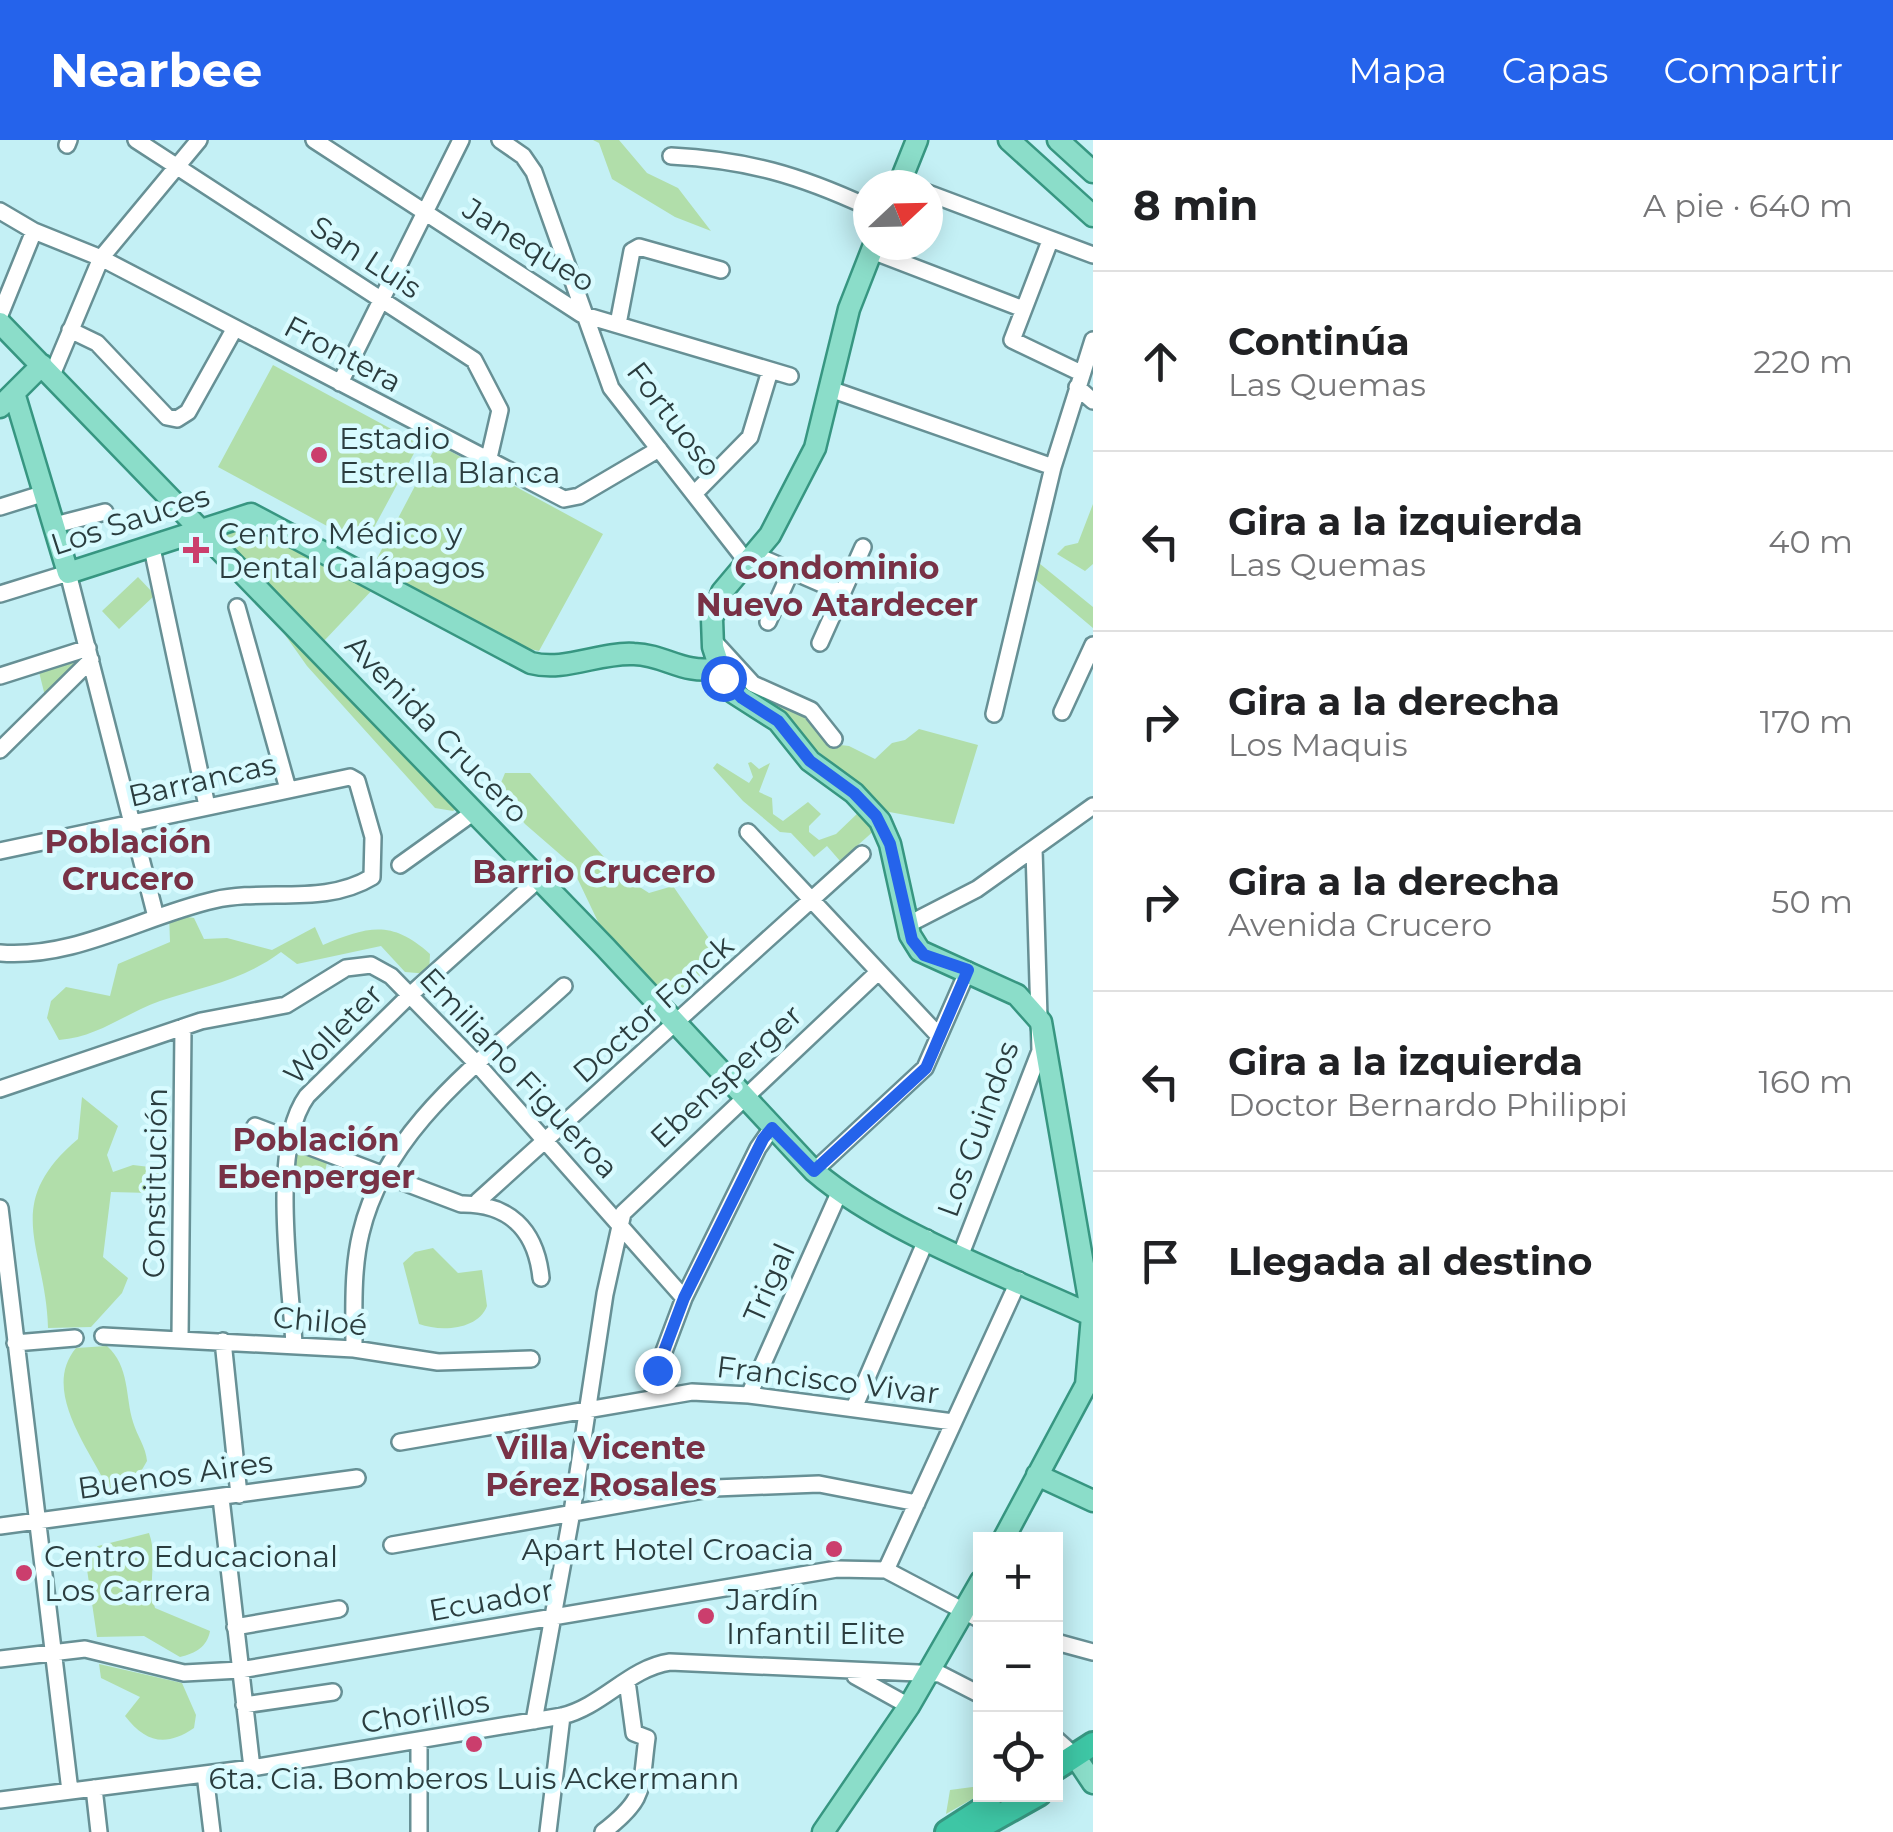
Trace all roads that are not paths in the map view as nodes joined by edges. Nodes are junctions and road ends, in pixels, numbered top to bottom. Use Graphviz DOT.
graph roads {
  1 [pos="136,140"];
  2 [pos="199,140"];
  3 [pos="314,140"];
  4 [pos="460,140"];
  5 [pos="500,140"];
  6 [pos="916,140"];
  7 [pos="1008,140"];
  8 [pos="1058,140"];
  9 [pos="671,156"];
  10 [pos="177,166"];
  11 [pos="906,170"];
  12 [pos="1093,172"];
  13 [pos="943,199"];
  14 [pos="853,200"];
  15 [pos="0,211"];
  16 [pos="425,212"];
  17 [pos="1093,216"];
  18 [pos="34,231"];
  19 [pos="1050,241"];
  20 [pos="1093,255"];
  21 [pos="101,258"];
  22 [pos="868,260"];
  23 [pos="903,260"];
  24 [pos="721,270"];
  25 [pos="378,298"];
  26 [pos="1023,309"];
  27 [pos="581,314"];
  28 [pos="0,319"];
  29 [pos="618,324"];
  30 [pos="235,328"];
  31 [pos="70,330"];
  32 [pos="1093,340"];
  33 [pos="47,370"];
  34 [pos="770,371"];
  35 [pos="790,376"];
  36 [pos="1079,380"];
  37 [pos="340,383"];
  38 [pos="830,389"];
  39 [pos="1093,401"];
  40 [pos="8,402"];
  41 [pos="659,449"];
  42 [pos="488,462"];
  43 [pos="1053,467"];
  44 [pos="45,493"];
  45 [pos="695,493"];
  46 [pos="0,507"];
  47 [pos="105,512"];
  48 [pos="55,525"];
  49 [pos="205,532"];
  50 [pos="863,547"];
  51 [pos="152,548"];
  52 [pos="751,558"];
  53 [pos="790,571"];
  54 [pos="68,573"];
  55 [pos="844,593"];
  56 [pos="0,594"];
  57 [pos="237,607"];
  58 [pos="768,622"];
  59 [pos="712,638"];
  60 [pos="820,643"];
  61 [pos="1093,645"];
  62 [pos="89,654"];
  63 [pos="719,668"];
  64 [pos="0,676"];
  65 [pos="1062,712"];
  66 [pos="994,714"];
  67 [pos="834,739"];
  68 [pos="0,750"];
  69 [pos="288,789"];
  70 [pos="208,806"];
  71 [pos="1093,806"];
  72 [pos="474,812"];
  73 [pos="134,824"];
  74 [pos="748,832"];
  75 [pos="1034,849"];
  76 [pos="0,852"];
  77 [pos="862,854"];
  78 [pos="400,865"];
  79 [pos="539,879"];
  80 [pos="811,901"];
  81 [pos="156,917"];
  82 [pos="907,925"];
  83 [pos="0,953"];
  84 [pos="968,970"];
  85 [pos="876,974"];
  86 [pos="564,986"];
  87 [pos="410,995"];
  88 [pos="1042,1022"];
  89 [pos="678,1025"];
  90 [pos="183,1027"];
  91 [pos="939,1036"];
  92 [pos="478,1065"];
  93 [pos="0,1089"];
  94 [pos="746,1096"];
  95 [pos="256,1126"];
  96 [pos="772,1128"];
  97 [pos="290,1137"];
  98 [pos="548,1140"];
  99 [pos="814,1171"];
  100 [pos="383,1174"];
  101 [pos="840,1193"];
  102 [pos="478,1200"];
  103 [pos="0,1208"];
  104 [pos="620,1224"];
  105 [pos="927,1238"];
  106 [pos="961,1254"];
  107 [pos="541,1278"];
  108 [pos="1019,1280"];
  109 [pos="684,1298"];
  110 [pos="1093,1316"];
  111 [pos="103,1336"];
  112 [pos="76,1338"];
  113 [pos="180,1339"];
  114 [pos="223,1341"];
  115 [pos="10,1345"];
  116 [pos="294,1345"];
  117 [pos="354,1349"];
  118 [pos="531,1359"];
  119 [pos="657,1370"];
  120 [pos="749,1395"];
  121 [pos="585,1408"];
  122 [pos="854,1408"];
  123 [pos="953,1422"];
  124 [pos="400,1442"];
  125 [pos="1037,1475"];
  126 [pos="357,1478"];
  127 [pos="239,1495"];
  128 [pos="221,1498"];
  129 [pos="1093,1501"];
  130 [pos="917,1503"];
  131 [pos="572,1512"];
  132 [pos="37,1521"];
  133 [pos="0,1526"];
  134 [pos="1007,1532"];
  135 [pos="392,1544"];
  136 [pos="886,1570"];
  137 [pos="339,1610"];
  138 [pos="551,1617"];
  139 [pos="972,1617"];
  140 [pos="235,1627"];
  141 [pos="1063,1644"];
  142 [pos="1093,1652"];
  143 [pos="53,1653"];
  144 [pos="0,1659"];
  145 [pos="240,1670"];
  146 [pos="847,1672"];
  147 [pos="928,1674"];
  148 [pos="627,1681"];
  149 [pos="973,1691"];
  150 [pos="333,1692"];
  151 [pos="244,1705"];
  152 [pos="908,1706"];
  153 [pos="562,1716"];
  154 [pos="534,1720"];
  155 [pos="419,1742"];
  156 [pos="1063,1745"];
  157 [pos="1082,1763"];
  158 [pos="252,1768"];
  159 [pos="205,1774"];
  160 [pos="94,1788"];
  161 [pos="70,1791"];
  162 [pos="0,1800"];
  163 [pos="994,1802"];
  164 [pos="1025,1802"];
  165 [pos="99,1832"];
  166 [pos="212,1832"];
  167 [pos="420,1832"];
  168 [pos="548,1832"];
  169 [pos="603,1832"];
  170 [pos="823,1832"];
  171 [pos="947,1832"];
  172 [pos="971,1832"];
  1 -- 10 [label="street, San Luis"];
  2 -- 10 [label="street"];
  3 -- 16 [label="street, Janequeo"];
  4 -- 16 [label="street"];
  5 -- 27 [label="street, Fortuoso"];
  6 -- 11 [label="main road"];
  7 -- 17 [label="main road"];
  8 -- 12 [label="main road"];
  9 -- 14 [label="street"];
  10 -- 21 [label="street"];
  10 -- 25 [label="street, San Luis"];
  13 -- 19 [label="street"];
  15 -- 18 [label="street, Frontera"];
  16 -- 25 [label="street"];
  16 -- 27 [label="street, Janequeo"];
  18 -- 21 [label="street, Frontera"];
  18 -- 28 [label="street"];
  19 -- 20 [label="street"];
  19 -- 26 [label="street"];
  21 -- 30 [label="street, Frontera"];
  21 -- 31 [label="street"];
  22 -- 38 [label="main road"];
  23 -- 26 [label="street"];
  24 -- 29 [label="street"];
  25 -- 37 [label="street"];
  25 -- 42 [label="street, San Luis"];
  26 -- 36 [label="street"];
  27 -- 29 [label="street, Janequeo"];
  27 -- 41 [label="street, Fortuoso"];
  28 -- 33 [label="main road, Avenida Crucero"];
  29 -- 34 [label="street, Janequeo"];
  30 -- 31 [label="street"];
  30 -- 37 [label="street, Frontera"];
  31 -- 33 [label="street"];
  32 -- 36 [label="street"];
  33 -- 40 [label="main road"];
  33 -- 49 [label="main road, Avenida Crucero"];
  34 -- 35 [label="street, Janequeo"];
  34 -- 45 [label="street"];
  36 -- 39 [label="street"];
  36 -- 43 [label="street"];
  37 -- 42 [label="street, Frontera"];
  38 -- 43 [label="street"];
  38 -- 52 [label="main road"];
  40 -- 44 [label="main road"];
  41 -- 42 [label="street, Frontera"];
  41 -- 45 [label="street, Fortuoso"];
  43 -- 66 [label="street"];
  44 -- 46 [label="street"];
  44 -- 48 [label="main road"];
  45 -- 52 [label="street, Fortuoso"];
  47 -- 48 [label="street"];
  48 -- 54 [label="main road"];
  49 -- 51 [label="main road, Los Sauces"];
  49 -- 63 [label="main road, Los Sauces"];
  49 -- 72 [label="main road, Avenida Crucero"];
  50 -- 55 [label="street"];
  51 -- 54 [label="main road, Los Sauces"];
  51 -- 70 [label="street"];
  52 -- 53 [label="street"];
  52 -- 59 [label="main road"];
  53 -- 55 [label="street"];
  53 -- 58 [label="street"];
  54 -- 56 [label="street, Los Sauces"];
  54 -- 62 [label="street"];
  55 -- 60 [label="street"];
  57 -- 69 [label="street"];
  59 -- 63 [label="main road"];
  59 -- 67 [label="street"];
  61 -- 65 [label="street"];
  62 -- 64 [label="street"];
  62 -- 68 [label="street"];
  62 -- 73 [label="street"];
  63 -- 82 [label="main road"];
  69 -- 70 [label="street, Barrancas"];
  69 -- 81 [label="street, Barrancas"];
  70 -- 73 [label="street, Barrancas"];
  71 -- 75 [label="street"];
  72 -- 78 [label="street"];
  72 -- 79 [label="main road, Avenida Crucero"];
  73 -- 76 [label="street, Barrancas"];
  73 -- 81 [label="street"];
  74 -- 80 [label="street"];
  75 -- 82 [label="street"];
  75 -- 88 [label="street, Los Guindos"];
  77 -- 80 [label="street, Doctor Fonck"];
  79 -- 87 [label="street, Wolleter"];
  79 -- 89 [label="main road, Avenida Crucero"];
  80 -- 85 [label="street"];
  80 -- 89 [label="street, Doctor Fonck"];
  81 -- 83 [label="street"];
  82 -- 84 [label="main road"];
  84 -- 88 [label="main road"];
  84 -- 91 [label="street"];
  85 -- 91 [label="street"];
  85 -- 94 [label="street, Ebensperger"];
  86 -- 92 [label="street"];
  87 -- 90 [label="street, Emiliano Figueroa"];
  87 -- 92 [label="street, Emiliano Figueroa"];
  87 -- 97 [label="street, Wolleter"];
  88 -- 106 [label="street, Los Guindos"];
  88 -- 110 [label="main road"];
  89 -- 94 [label="main road, Avenida Crucero"];
  89 -- 98 [label="street, Doctor Fonck"];
  90 -- 93 [label="street, Emiliano Figueroa"];
  90 -- 113 [label="street, Constitución"];
  91 -- 99 [label="street"];
  92 -- 98 [label="street, Emiliano Figueroa"];
  92 -- 100 [label="street"];
  94 -- 96 [label="main road, Avenida Crucero"];
  94 -- 104 [label="street, Ebensperger"];
  95 -- 97 [label="street"];
  96 -- 99 [label="main road, Avenida Crucero"];
  96 -- 109 [label="street"];
  97 -- 100 [label="street"];
  97 -- 116 [label="street, Wolleter"];
  98 -- 102 [label="street, Doctor Fonck"];
  98 -- 104 [label="street, Emiliano Figueroa"];
  99 -- 101 [label="main road, Avenida Crucero"];
  100 -- 102 [label="street"];
  100 -- 117 [label="street"];
  101 -- 105 [label="main road, Avenida Crucero"];
  101 -- 120 [label="street, Trigal"];
  102 -- 107 [label="street"];
  103 -- 115 [label="street"];
  104 -- 109 [label="street, Emiliano Figueroa"];
  104 -- 121 [label="street"];
  105 -- 106 [label="main road, Avenida Crucero"];
  105 -- 122 [label="street, Los Guindos"];
  106 -- 108 [label="main road, Avenida Crucero"];
  108 -- 110 [label="main road, Avenida Crucero"];
  108 -- 123 [label="street"];
  109 -- 119 [label="street"];
  110 -- 125 [label="main road"];
  111 -- 113 [label="street, Chiloé"];
  112 -- 115 [label="street"];
  113 -- 114 [label="street, Chiloé"];
  114 -- 116 [label="street, Chiloé"];
  114 -- 127 [label="street"];
  115 -- 132 [label="street"];
  116 -- 117 [label="street, Chiloé"];
  117 -- 118 [label="street, Chiloé"];
  120 -- 121 [label="street, Francisco Vivar"];
  120 -- 122 [label="street, Francisco Vivar"];
  121 -- 124 [label="street, Francisco Vivar"];
  121 -- 131 [label="street"];
  122 -- 123 [label="street, Francisco Vivar"];
  123 -- 130 [label="street"];
  125 -- 129 [label="main road"];
  125 -- 134 [label="main road"];
  126 -- 127 [label="street, Buenos Aires"];
  127 -- 128 [label="street, Buenos Aires"];
  128 -- 132 [label="street, Buenos Aires"];
  128 -- 140 [label="street"];
  130 -- 131 [label="street"];
  130 -- 136 [label="street"];
  131 -- 135 [label="street"];
  131 -- 138 [label="street"];
  132 -- 133 [label="street, Buenos Aires"];
  132 -- 143 [label="street"];
  136 -- 138 [label="street, Ecuador"];
  136 -- 139 [label="street, Ecuador"];
  137 -- 140 [label="street"];
  138 -- 145 [label="street, Ecuador"];
  138 -- 154 [label="street"];
  139 -- 147 [label="main road"];
  140 -- 145 [label="street"];
  141 -- 142 [label="street"];
  143 -- 144 [label="street, Ecuador"];
  143 -- 145 [label="street, Ecuador"];
  143 -- 161 [label="street"];
  145 -- 151 [label="street"];
  146 -- 147 [label="street, Chorillos"];
  146 -- 148 [label="street, Chorillos"];
  146 -- 152 [label="street, Chorillos"];
  147 -- 149 [label="street, Chorillos"];
  147 -- 152 [label="main road"];
  148 -- 153 [label="street, Chorillos"];
  148 -- 169 [label="street"];
  150 -- 151 [label="street"];
  151 -- 158 [label="street"];
  152 -- 170 [label="main road"];
  153 -- 154 [label="street, Chorillos"];
  153 -- 168 [label="street"];
  154 -- 155 [label="street, Chorillos"];
  155 -- 158 [label="street, Chorillos"];
  155 -- 167 [label="street"];
  156 -- 157 [label="street"];
  158 -- 159 [label="street, Chorillos"];
  159 -- 160 [label="street, Chorillos"];
  159 -- 166 [label="street"];
  160 -- 161 [label="street, Chorillos"];
  160 -- 165 [label="street"];
  161 -- 162 [label="street, Chorillos"];
  163 -- 171 [label="highway"];
  164 -- 172 [label="highway"];
}
